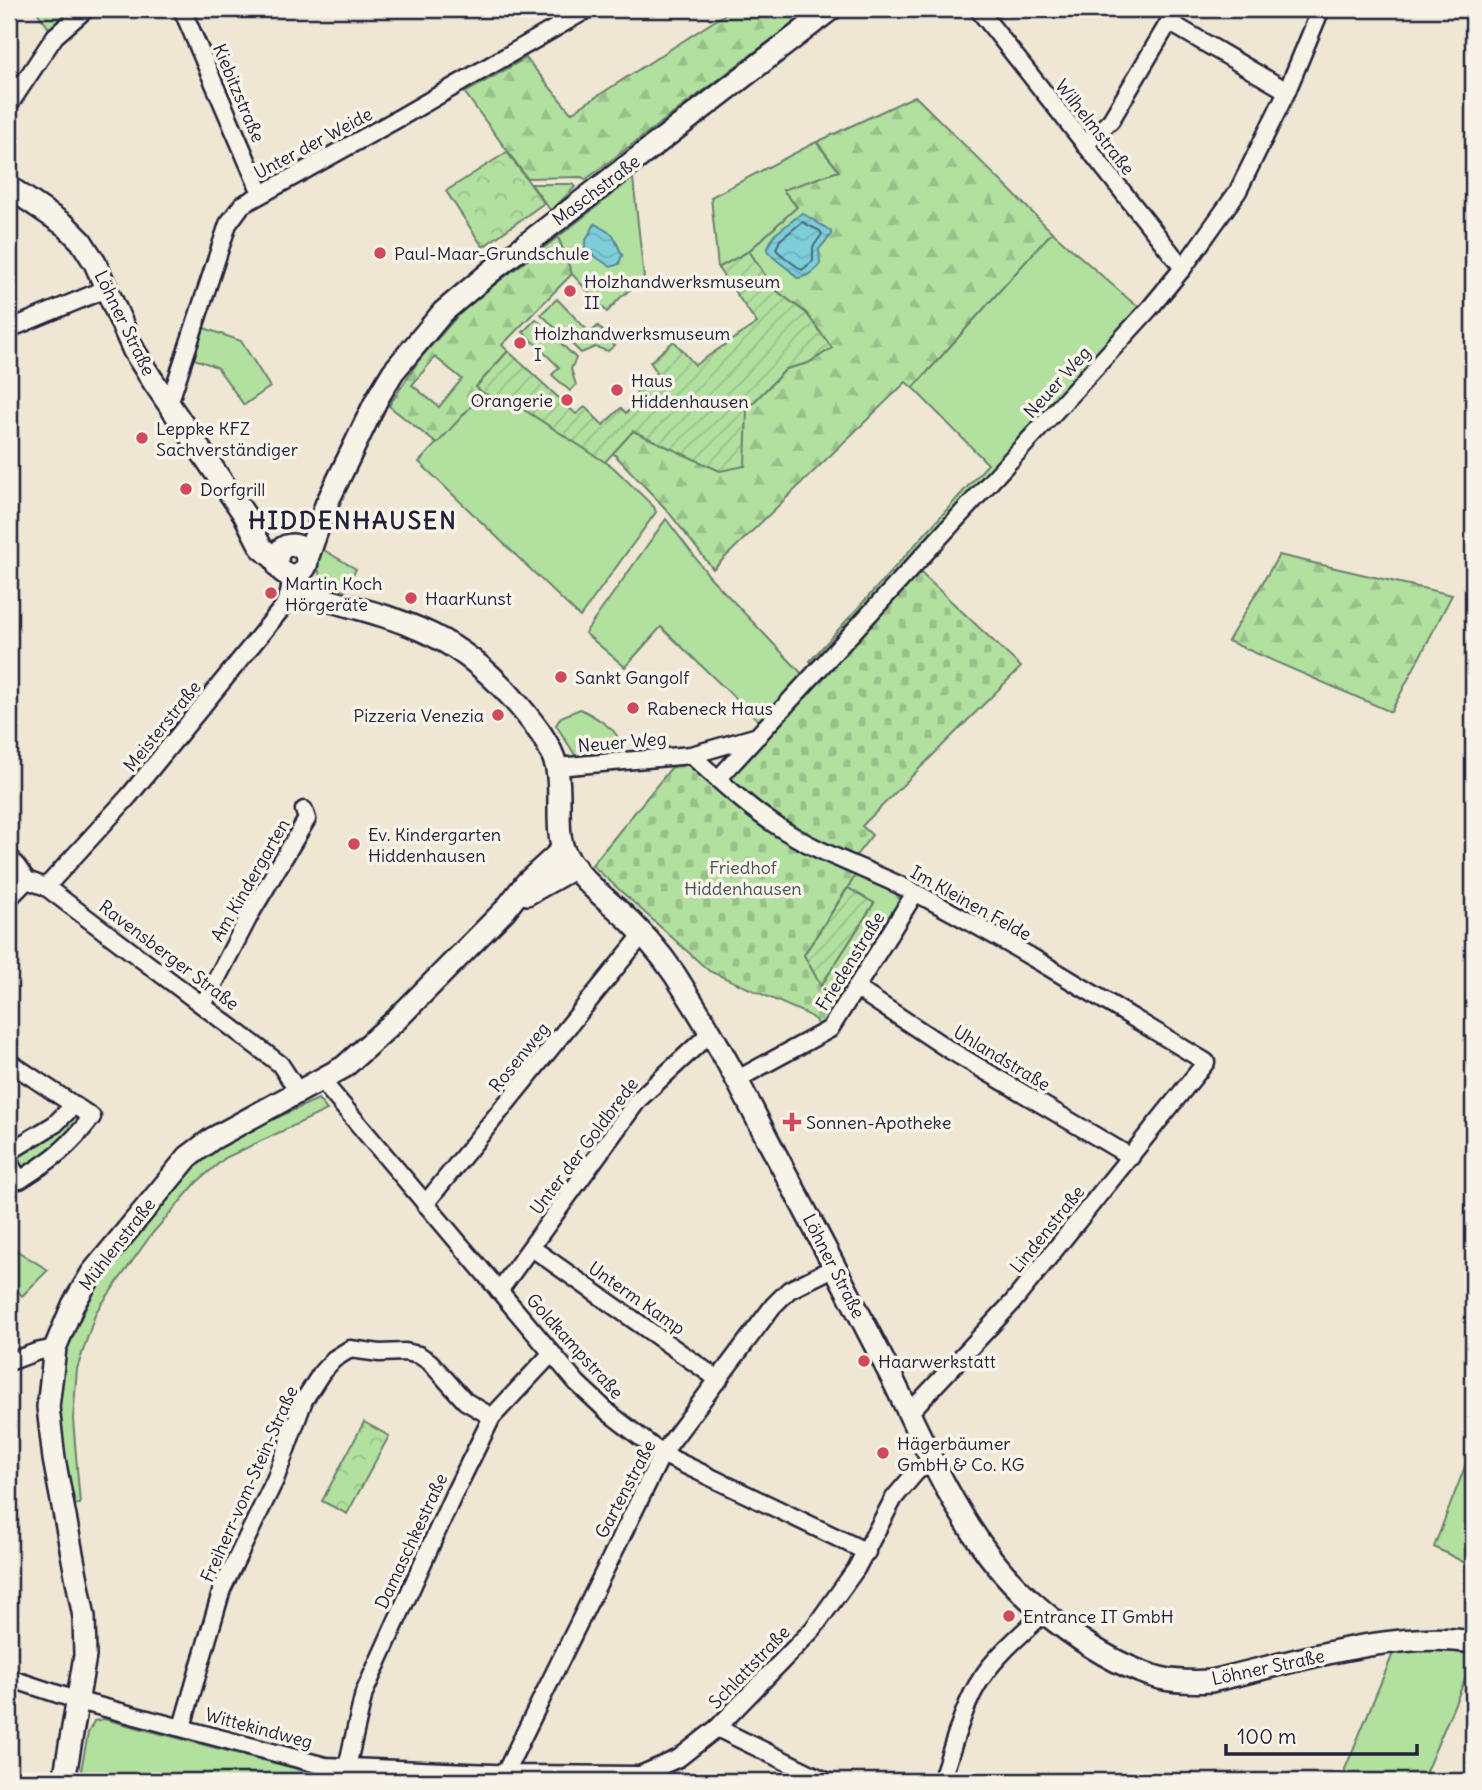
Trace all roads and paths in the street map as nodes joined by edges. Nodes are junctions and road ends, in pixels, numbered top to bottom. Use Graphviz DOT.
graph roads {
  1 [pos="86,9"];
  2 [pos="182,9"];
  3 [pos="588,9"];
  4 [pos="831,9"];
  5 [pos="978,9"];
  6 [pos="1321,9"];
  7 [pos="1172,16"];
  8 [pos="1287,91"];
  9 [pos="9,105"];
  10 [pos="1085,145"];
  11 [pos="9,187"];
  12 [pos="261,193"];
  13 [pos="1183,268"];
  14 [pos="108,288"];
  15 [pos="9,329"];
  16 [pos="169,404"];
  17 [pos="292,562"];
  18 [pos="759,736"];
  19 [pos="691,755"];
  20 [pos="557,767"];
  21 [pos="718,779"];
  22 [pos="304,810"];
  23 [pos="563,849"];
  24 [pos="9,856"];
  25 [pos="575,867"];
  26 [pos="27,880"];
  27 [pos="46,887"];
  28 [pos="915,893"];
  29 [pos="9,898"];
  30 [pos="505,910"];
  31 [pos="643,934"];
  32 [pos="856,988"];
  33 [pos="202,1005"];
  34 [pos="710,1033"];
  35 [pos="9,1062"];
  36 [pos="1206,1062"];
  37 [pos="736,1080"];
  38 [pos="322,1081"];
  39 [pos="299,1093"];
  40 [pos="73,1106"];
  41 [pos="9,1152"];
  42 [pos="1131,1157"];
  43 [pos="9,1163"];
  44 [pos="425,1204"];
  45 [pos="532,1248"];
  46 [pos="835,1266"];
  47 [pos="499,1291"];
  48 [pos="55,1349"];
  49 [pos="552,1353"];
  50 [pos="9,1362"];
  51 [pos="719,1380"];
  52 [pos="909,1413"];
  53 [pos="492,1417"];
  54 [pos="662,1454"];
  55 [pos="934,1462"];
  56 [pos="867,1552"];
  57 [pos="1045,1612"];
  58 [pos="1473,1642"];
  59 [pos="9,1678"];
  60 [pos="79,1701"];
  61 [pos="182,1727"];
  62 [pos="717,1728"];
  63 [pos="347,1767"];
  64 [pos="511,1776"];
  65 [pos="64,1781"];
  66 [pos="826,1781"];
  67 [pos="941,1781"];
  1 -- 9 [label="street"];
  2 -- 12 [label="street, Kiebitzstraße"];
  3 -- 12 [label="street, Unter der Weide"];
  4 -- 17 [label="main road, Maschstraße"];
  5 -- 10 [label="street, Wilhelmstraße"];
  6 -- 8 [label="street, Neuer Weg"];
  7 -- 8 [label="street"];
  7 -- 10 [label="street"];
  8 -- 13 [label="street, Neuer Weg"];
  10 -- 13 [label="street, Wilhelmstraße"];
  11 -- 14 [label="main road, Löhner Straße"];
  12 -- 16 [label="street, Unter der Weide"];
  13 -- 18 [label="street, Neuer Weg"];
  14 -- 15 [label="street"];
  14 -- 16 [label="main road, Löhner Straße"];
  16 -- 17 [label="main road, Löhner Straße"];
  17 -- 20 [label="main road, Löhner Straße"];
  17 -- 27 [label="street, Meisterstraße"];
  18 -- 19 [label="street, Neuer Weg"];
  18 -- 21 [label="street, Neuer Weg"];
  19 -- 20 [label="street, Neuer Weg"];
  19 -- 21 [label="street, Neuer Weg"];
  20 -- 23 [label="main road, Löhner Straße"];
  21 -- 28 [label="street, Im Kleinen Felde"];
  22 -- 33 [label="street, Am Kindergarten"];
  23 -- 25 [label="main road, Löhner Straße"];
  23 -- 30 [label="main road, Mühlenstraße"];
  24 -- 26 [label="street"];
  25 -- 30 [label="main road, Mühlenstraße"];
  25 -- 31 [label="main road, Löhner Straße"];
  26 -- 27 [label="street, Ravensberger Straße"];
  26 -- 29 [label="street"];
  27 -- 33 [label="street, Ravensberger Straße"];
  28 -- 32 [label="street, Friedenstraße"];
  28 -- 36 [label="street, Im Kleinen Felde"];
  30 -- 38 [label="main road, Mühlenstraße"];
  31 -- 34 [label="main road, Löhner Straße"];
  31 -- 44 [label="street, Rosenweg"];
  32 -- 37 [label="street, Friedenstraße"];
  32 -- 42 [label="street, Uhlandstraße"];
  33 -- 39 [label="street, Ravensberger Straße"];
  34 -- 37 [label="main road, Löhner Straße"];
  34 -- 45 [label="street, Unter der Goldbrede"];
  35 -- 40 [label="street"];
  36 -- 42 [label="street, Lindenstraße"];
  37 -- 46 [label="main road, Löhner Straße"];
  38 -- 39 [label="main road, Mühlenstraße"];
  38 -- 44 [label="street, Goldkampstraße"];
  39 -- 48 [label="main road, Mühlenstraße"];
  40 -- 41 [label="street"];
  40 -- 43 [label="street"];
  42 -- 52 [label="street, Lindenstraße"];
  44 -- 47 [label="street, Goldkampstraße"];
  45 -- 47 [label="street, Unter der Goldbrede"];
  45 -- 51 [label="street, Unterm Kamp"];
  46 -- 51 [label="street, Gartenstraße"];
  46 -- 52 [label="main road, Löhner Straße"];
  47 -- 49 [label="street, Goldkampstraße"];
  48 -- 50 [label="street"];
  48 -- 60 [label="main road, Mühlenstraße"];
  49 -- 53 [label="street, Damaschkestraße"];
  49 -- 54 [label="street, Goldkampstraße"];
  51 -- 54 [label="street, Gartenstraße"];
  52 -- 55 [label="main road, Löhner Straße"];
  53 -- 61 [label="street, Freiherr-vom-Stein-Straße"];
  53 -- 63 [label="street, Damaschkestraße"];
  54 -- 56 [label="street, Goldkampstraße"];
  54 -- 64 [label="street, Gartenstraße"];
  55 -- 56 [label="street, Schlattstraße"];
  55 -- 57 [label="main road, Löhner Straße"];
  56 -- 62 [label="street, Schlattstraße"];
  57 -- 58 [label="main road, Löhner Straße"];
  57 -- 67 [label="street"];
  59 -- 60 [label="street, Wittekindweg"];
  60 -- 61 [label="street, Wittekindweg"];
  60 -- 65 [label="main road, Mühlenstraße"];
  61 -- 63 [label="street, Wittekindweg"];
  62 -- 64 [label="street, Schlattstraße"];
  62 -- 66 [label="street"];
  63 -- 64 [label="street, Wittekindweg"];
}
